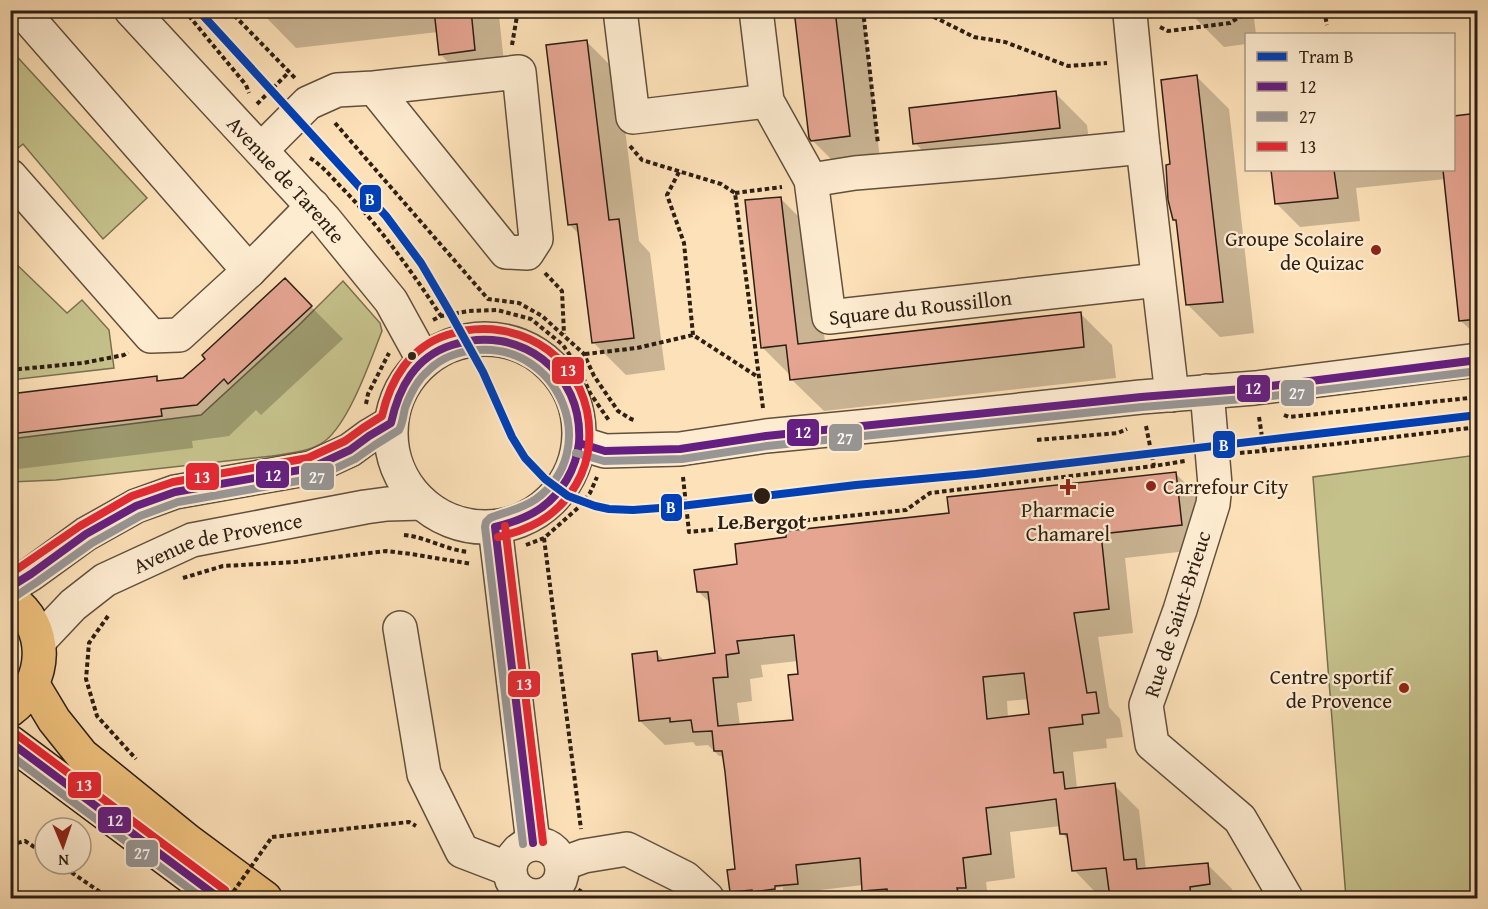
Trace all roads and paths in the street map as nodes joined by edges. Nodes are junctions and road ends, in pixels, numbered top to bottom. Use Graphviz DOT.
graph roads {
  1 [pos="21,10"];
  2 [pos="131,10"];
  3 [pos="184,10"];
  4 [pos="230,10"];
  5 [pos="620,10"];
  6 [pos="756,10"];
  7 [pos="863,10"];
  8 [pos="920,10"];
  9 [pos="1250,10"];
  10 [pos="1324,10"];
  11 [pos="1130,14"];
  12 [pos="1327,25"];
  13 [pos="1134,61"];
  14 [pos="374,88"];
  15 [pos="250,96"];
  16 [pos="315,99"];
  17 [pos="767,101"];
  18 [pos="633,117"];
  19 [pos="1143,147"];
  20 [pos="261,150"];
  21 [pos="301,153"];
  22 [pos="880,170"];
  23 [pos="679,172"];
  24 [pos="10,177"];
  25 [pos="811,180"];
  26 [pos="735,193"];
  27 [pos="313,206"];
  28 [pos="526,253"];
  29 [pos="249,271"];
  30 [pos="1158,280"];
  31 [pos="564,335"];
  32 [pos="693,335"];
  33 [pos="151,336"];
  34 [pos="437,352"];
  35 [pos="584,354"];
  36 [pos="1478,360"];
  37 [pos="10,370"];
  38 [pos="758,377"];
  39 [pos="1171,394"];
  40 [pos="1478,398"];
  41 [pos="1208,406"];
  42 [pos="1279,413"];
  43 [pos="640,420"];
  44 [pos="391,423"];
  45 [pos="614,427"];
  46 [pos="1478,428"];
  47 [pos="766,436"];
  48 [pos="579,443"];
  49 [pos="680,449"];
  50 [pos="1213,456"];
  51 [pos="597,476"];
  52 [pos="422,503"];
  53 [pos="495,527"];
  54 [pos="544,538"];
  55 [pos="510,557"];
  56 [pos="177,580"];
  57 [pos="10,586"];
  58 [pos="10,599"];
  59 [pos="112,610"];
  60 [pos="400,628"];
  61 [pos="39,641"];
  62 [pos="33,685"];
  63 [pos="10,710"];
  64 [pos="10,742"];
  65 [pos="136,759"];
  66 [pos="420,828"];
  67 [pos="533,843"];
  68 [pos="10,844"];
  69 [pos="33,846"];
  70 [pos="573,860"];
  71 [pos="509,868"];
  72 [pos="77,876"];
  73 [pos="539,897"];
  74 [pos="109,898"];
  75 [pos="219,898"];
  76 [pos="229,898"];
  77 [pos="265,898"];
  78 [pos="575,898"];
  79 [pos="707,898"];
  80 [pos="1286,898"];
  1 -- 29 [label="street"];
  2 -- 20 [label="street, Avenue de Tarente"];
  3 -- 15 [label="path"];
  4 -- 16 [label="path"];
  5 -- 18 [label="street"];
  6 -- 17 [label="street"];
  7 -- 22 [label="path"];
  8 -- 13 [label="path"];
  9 -- 11 [label="path"];
  10 -- 12 [label="path"];
  11 -- 13 [label="street"];
  13 -- 19 [label="street"];
  14 -- 16 [label="street"];
  14 -- 28 [label="street"];
  14 -- 28 [label="street"];
  16 -- 20 [label="street"];
  16 -- 31 [label="path"];
  17 -- 18 [label="street"];
  17 -- 25 [label="street"];
  18 -- 23 [label="path"];
  19 -- 22 [label="street"];
  19 -- 30 [label="street"];
  20 -- 27 [label="street, Avenue de Tarente"];
  21 -- 45 [label="path"];
  22 -- 25 [label="street"];
  23 -- 26 [label="path"];
  23 -- 32 [label="path"];
  24 -- 33 [label="street"];
  25 -- 26 [label="path"];
  25 -- 30 [label="street, Square du Roussillon"];
  26 -- 38 [label="path"];
  27 -- 29 [label="street"];
  27 -- 34 [label="street, Avenue de Tarente"];
  28 -- 31 [label="path"];
  29 -- 33 [label="street"];
  30 -- 39 [label="street"];
  31 -- 35 [label="path"];
  32 -- 35 [label="path"];
  32 -- 38 [label="path"];
  33 -- 37 [label="path"];
  34 -- 44 [label="street"];
  34 -- 48 [label="street"];
  35 -- 43 [label="path"];
  36 -- 41 [label="street"];
  38 -- 47 [label="path"];
  39 -- 41 [label="street"];
  39 -- 47 [label="street"];
  40 -- 42 [label="path"];
  41 -- 50 [label="street, Rue de Saint-Brieuc"];
  44 -- 52 [label="street"];
  44 -- 57 [label="street"];
  46 -- 50 [label="path"];
  47 -- 49 [label="street"];
  48 -- 49 [label="street"];
  48 -- 53 [label="street"];
  49 -- 50 [label="path"];
  50 -- 80 [label="street, Rue de Saint-Brieuc"];
  51 -- 54 [label="path"];
  52 -- 53 [label="street"];
  52 -- 61 [label="street, Avenue de Provence"];
  53 -- 55 [label="street"];
  54 -- 55 [label="path"];
  54 -- 70 [label="path"];
  55 -- 56 [label="path"];
  55 -- 67 [label="street"];
  58 -- 61 [label="main road"];
  59 -- 65 [label="path"];
  60 -- 71 [label="street"];
  61 -- 62 [label="main road"];
  62 -- 63 [label="main road"];
  62 -- 77 [label="main road"];
  64 -- 75 [label="main road"];
  66 -- 76 [label="path, bridge"];
  67 -- 70 [label="street"];
  67 -- 71 [label="street"];
  68 -- 69 [label="path"];
  70 -- 73 [label="street"];
  70 -- 78 [label="path"];
  70 -- 79 [label="street"];
  71 -- 73 [label="street"];
  72 -- 74 [label="path"];
}
